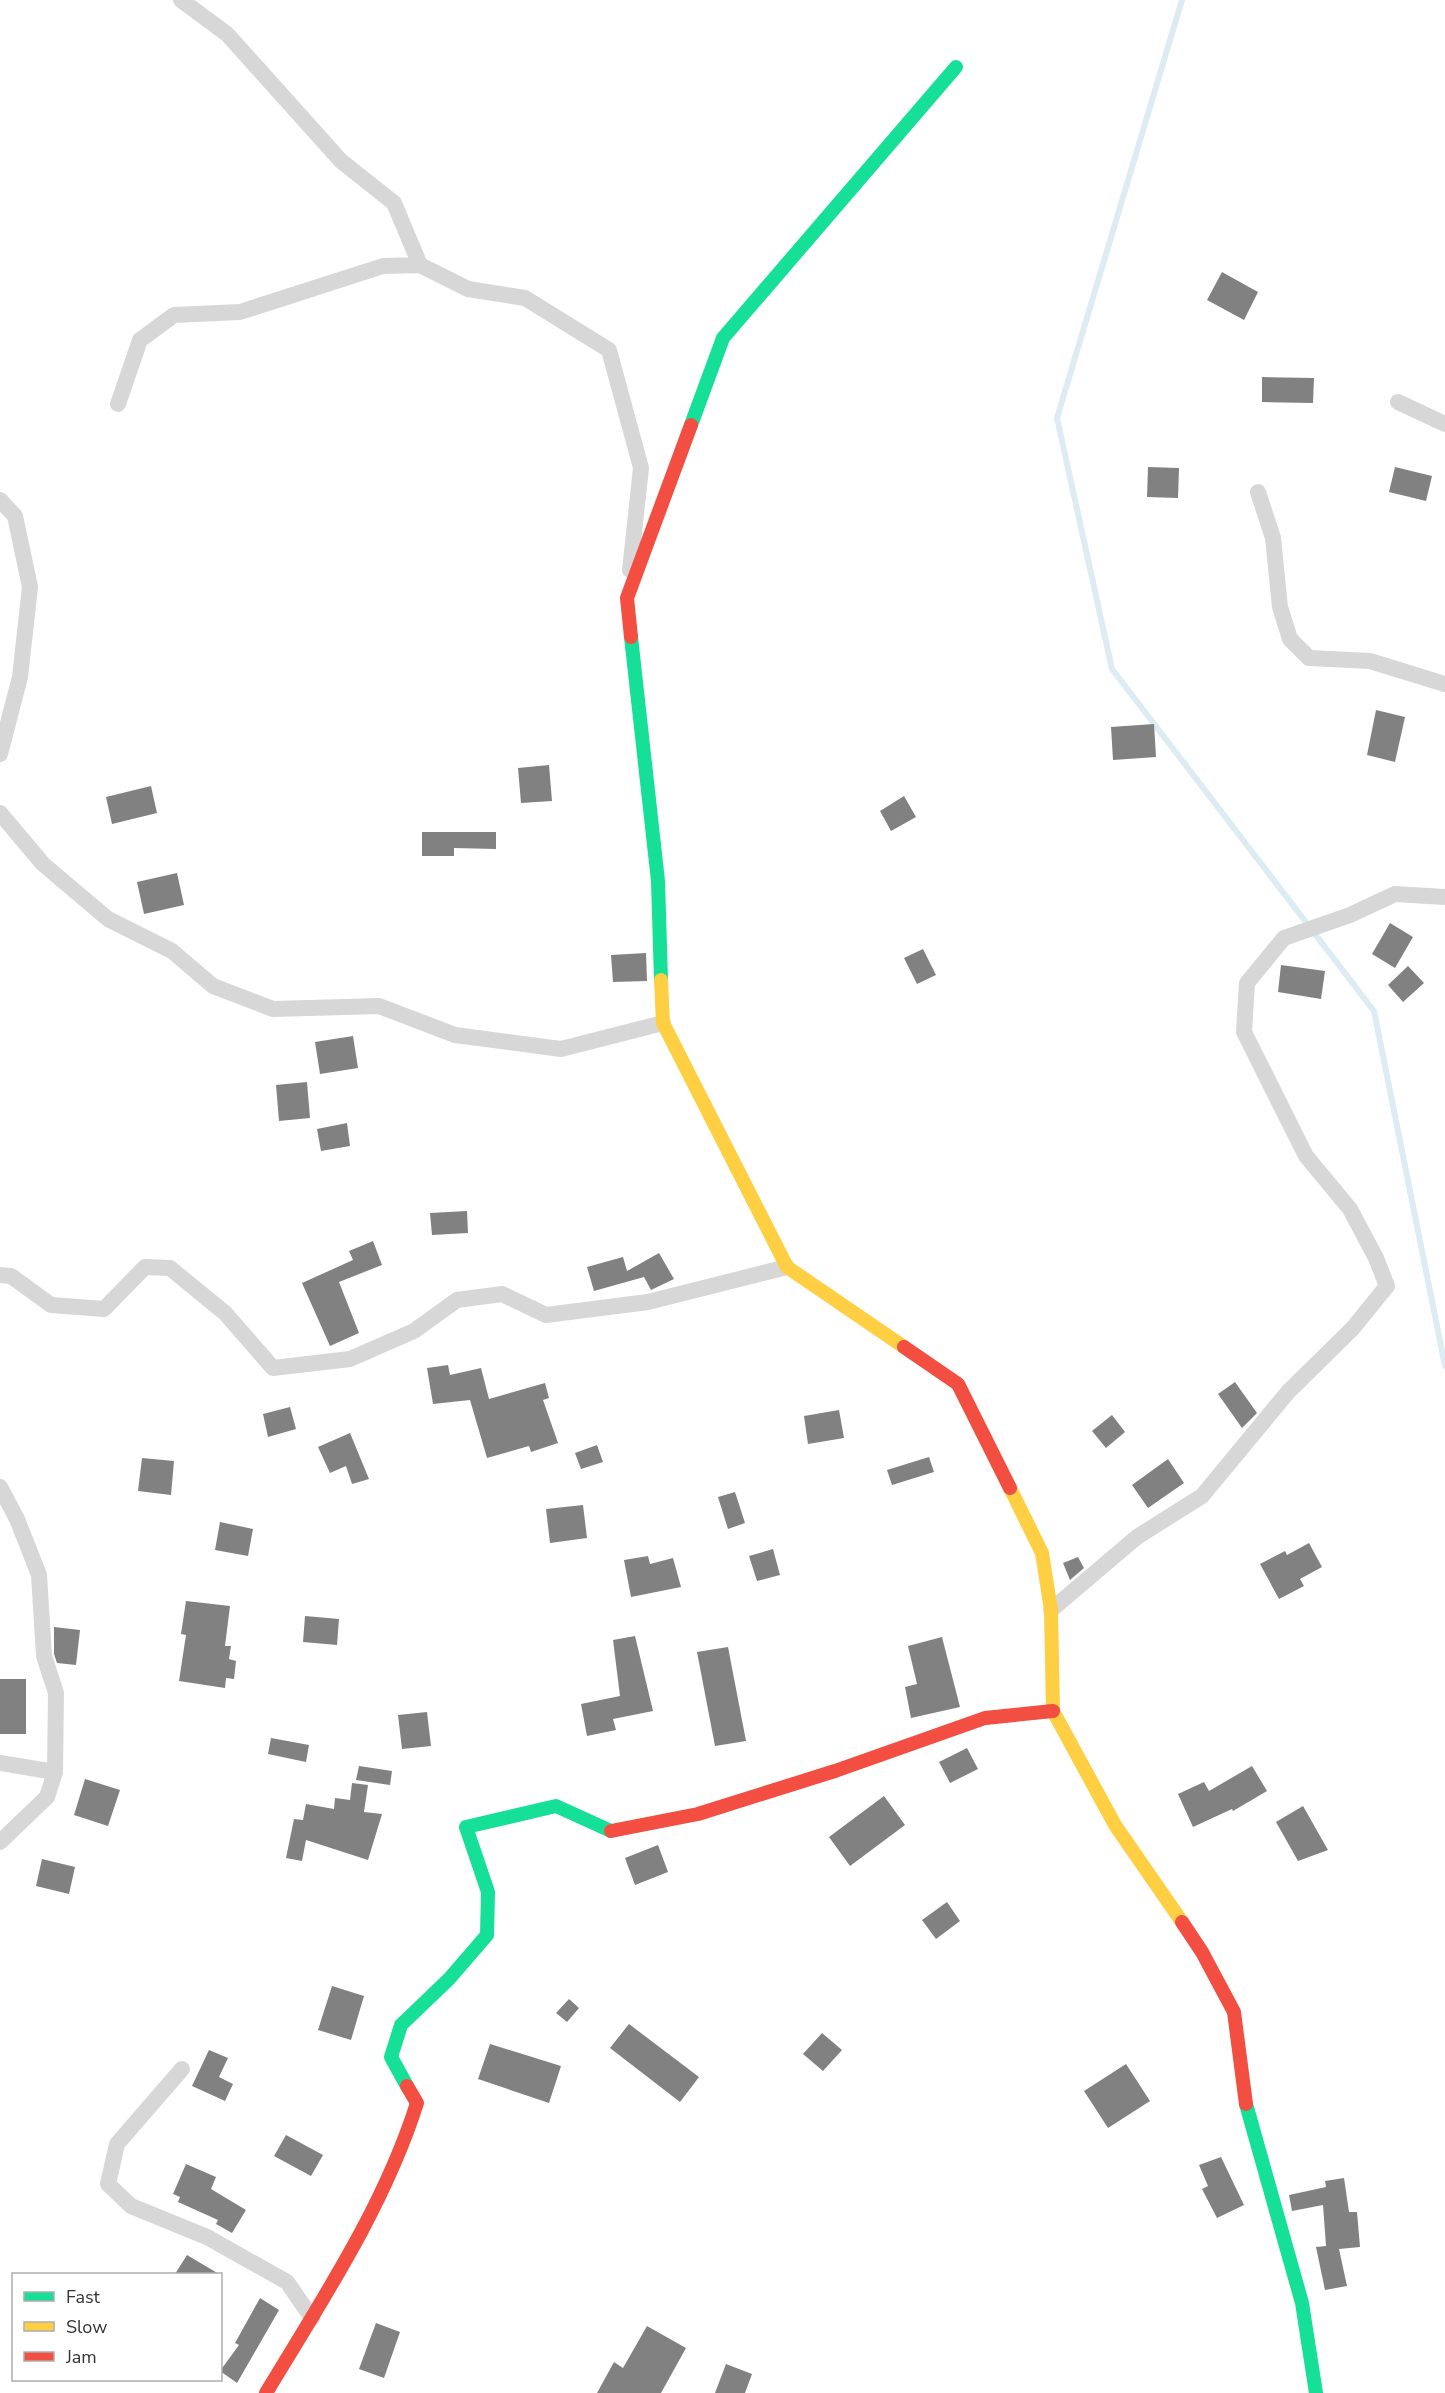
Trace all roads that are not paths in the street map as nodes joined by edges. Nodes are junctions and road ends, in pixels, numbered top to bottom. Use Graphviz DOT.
graph roads {
  1 [pos="181,0"];
  2 [pos="956,66"];
  3 [pos="420,265"];
  4 [pos="1398,402"];
  5 [pos="118,404"];
  6 [pos="1445,424"];
  7 [pos="1258,492"];
  8 [pos="0,500"];
  9 [pos="627,598"];
  10 [pos="1445,684"];
  11 [pos="0,754"];
  12 [pos="0,813"];
  13 [pos="1445,897"];
  14 [pos="663,1023"];
  15 [pos="788,1267"];
  16 [pos="0,1275"];
  17 [pos="0,1487"];
  18 [pos="1051,1610"];
  19 [pos="1053,1712"];
  20 [pos="0,1762"];
  21 [pos="55,1772"];
  22 [pos="0,1842"];
  23 [pos="182,2069"];
  24 [pos="312,2318"];
  25 [pos="266,2393"];
  26 [pos="1316,2393"];
  1 -- 3 [label="street"];
  2 -- 9 [label="street"];
  3 -- 5 [label="street"];
  3 -- 9 [label="street"];
  4 -- 6 [label="street"];
  7 -- 10 [label="street"];
  8 -- 11 [label="street"];
  9 -- 14 [label="street"];
  12 -- 14 [label="street"];
  13 -- 18 [label="street"];
  14 -- 15 [label="street"];
  15 -- 16 [label="street"];
  15 -- 18 [label="street"];
  17 -- 21 [label="street"];
  18 -- 19 [label="street"];
  19 -- 24 [label="street"];
  19 -- 26 [label="street"];
  20 -- 21 [label="street"];
  21 -- 22 [label="street"];
  23 -- 24 [label="street"];
  24 -- 25 [label="street"];
}
